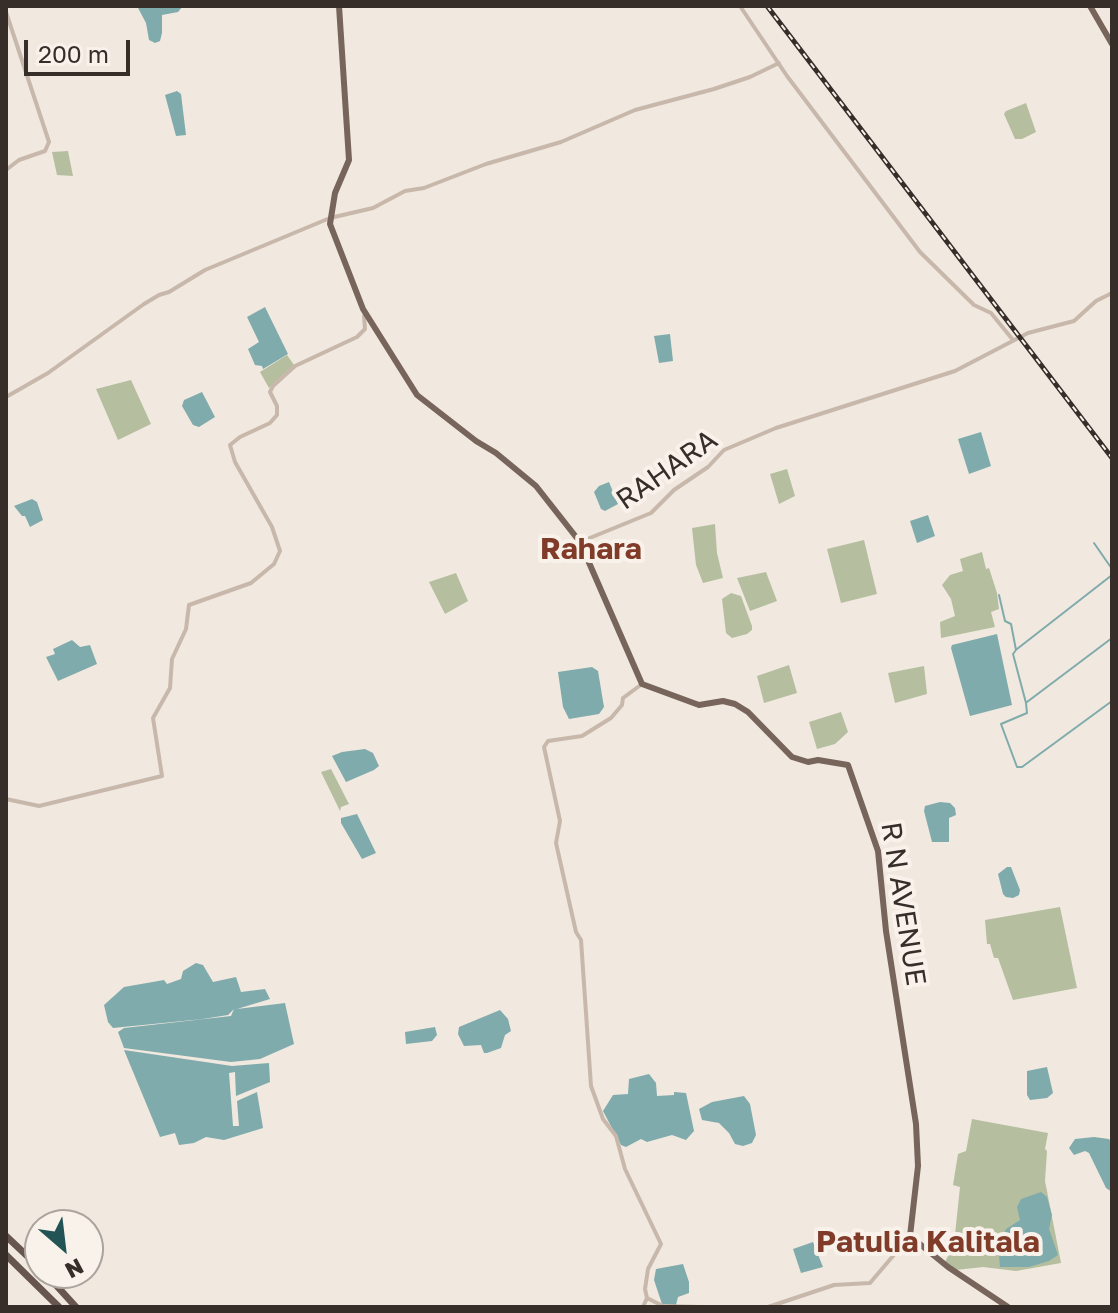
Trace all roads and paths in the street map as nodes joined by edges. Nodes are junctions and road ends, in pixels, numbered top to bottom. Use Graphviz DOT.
graph roads {
  1 [pos="339,6"];
  2 [pos="740,6"];
  3 [pos="1092,6"];
  4 [pos="6,12"];
  5 [pos="1112,36"];
  6 [pos="1112,44"];
  7 [pos="779,63"];
  8 [pos="6,170"];
  9 [pos="330,218"];
  10 [pos="1112,293"];
  11 [pos="363,309"];
  12 [pos="1013,340"];
  13 [pos="6,397"];
  14 [pos="580,542"];
  15 [pos="642,684"];
  16 [pos="6,799"];
  17 [pos="6,1236"];
  18 [pos="910,1236"];
  19 [pos="24,1253"];
  20 [pos="6,1255"];
  21 [pos="60,1289"];
  22 [pos="647,1298"];
  23 [pos="59,1307"];
  24 [pos="76,1307"];
  25 [pos="643,1307"];
  26 [pos="699,1307"];
  27 [pos="768,1307"];
  28 [pos="1008,1307"];
  1 -- 9 [label="main road"];
  2 -- 7 [label="street"];
  3 -- 5 [label="main road"];
  3 -- 6 [label="main road"];
  4 -- 8 [label="street"];
  7 -- 9 [label="street"];
  7 -- 12 [label="street"];
  9 -- 11 [label="main road"];
  9 -- 13 [label="street"];
  10 -- 12 [label="street, RAHARA"];
  11 -- 14 [label="main road"];
  11 -- 16 [label="street"];
  12 -- 14 [label="street, RAHARA"];
  14 -- 15 [label="main road"];
  15 -- 18 [label="main road, R N AVENUE"];
  15 -- 22 [label="street"];
  17 -- 19 [label="highway"];
  18 -- 27 [label="street"];
  18 -- 28 [label="main road"];
  20 -- 23 [label="highway"];
  21 -- 24 [label="highway"];
  22 -- 25 [label="street"];
  22 -- 26 [label="street"];
}
